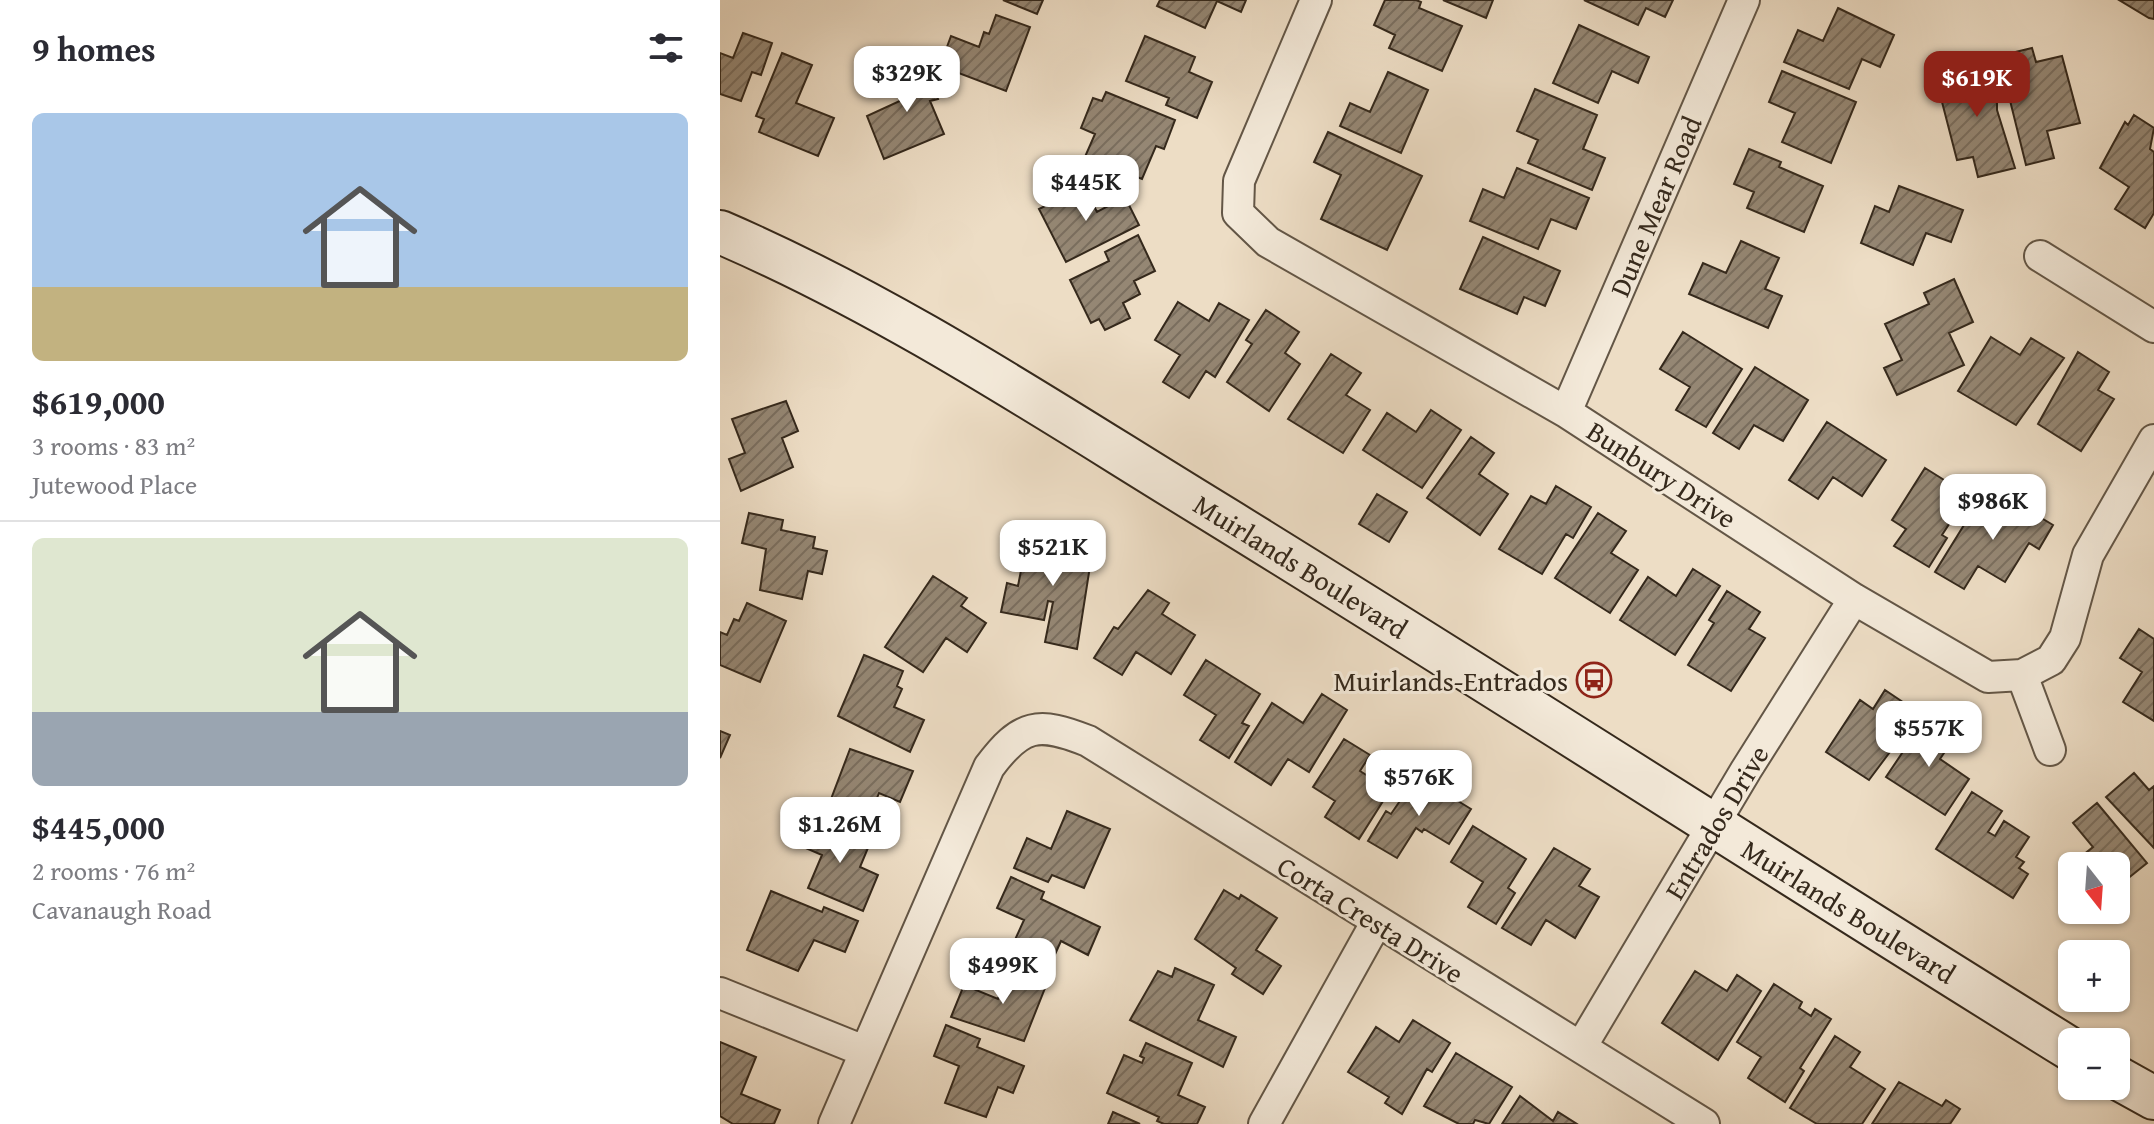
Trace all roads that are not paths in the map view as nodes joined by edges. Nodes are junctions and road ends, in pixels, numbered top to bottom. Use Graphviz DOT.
graph roads {
  1 [pos="1316,0"];
  2 [pos="1744,0"];
  3 [pos="720,232"];
  4 [pos="2040,256"];
  5 [pos="2154,327"];
  6 [pos="1566,412"];
  7 [pos="2154,440"];
  8 [pos="1854,599"];
  9 [pos="2022,675"];
  10 [pos="2050,750"];
  11 [pos="1714,825"];
  12 [pos="1376,923"];
  13 [pos="720,993"];
  14 [pos="2058,1041"];
  15 [pos="1581,1047"];
  16 [pos="864,1051"];
  17 [pos="2130,1085"];
  18 [pos="2154,1098"];
  19 [pos="834,1124"];
  20 [pos="1264,1124"];
  21 [pos="1704,1124"];
  1 -- 6 [label="street, Bunbury Drive"];
  2 -- 6 [label="street, Dune Mear Road"];
  3 -- 11 [label="main road, Muirlands Boulevard"];
  4 -- 5 [label="street"];
  6 -- 8 [label="street, Bunbury Drive"];
  7 -- 9 [label="street"];
  8 -- 9 [label="street, Bunbury Drive"];
  8 -- 11 [label="street, Entrados Drive"];
  9 -- 10 [label="street"];
  11 -- 14 [label="main road, Muirlands Boulevard"];
  11 -- 15 [label="street, Entrados Drive"];
  12 -- 15 [label="street, Corta Cresta Drive"];
  12 -- 16 [label="street, Corta Cresta Drive"];
  12 -- 20 [label="street"];
  13 -- 16 [label="street"];
  15 -- 21 [label="street, Corta Cresta Drive"];
  16 -- 19 [label="street"];
  17 -- 18 [label="main road"];
}
